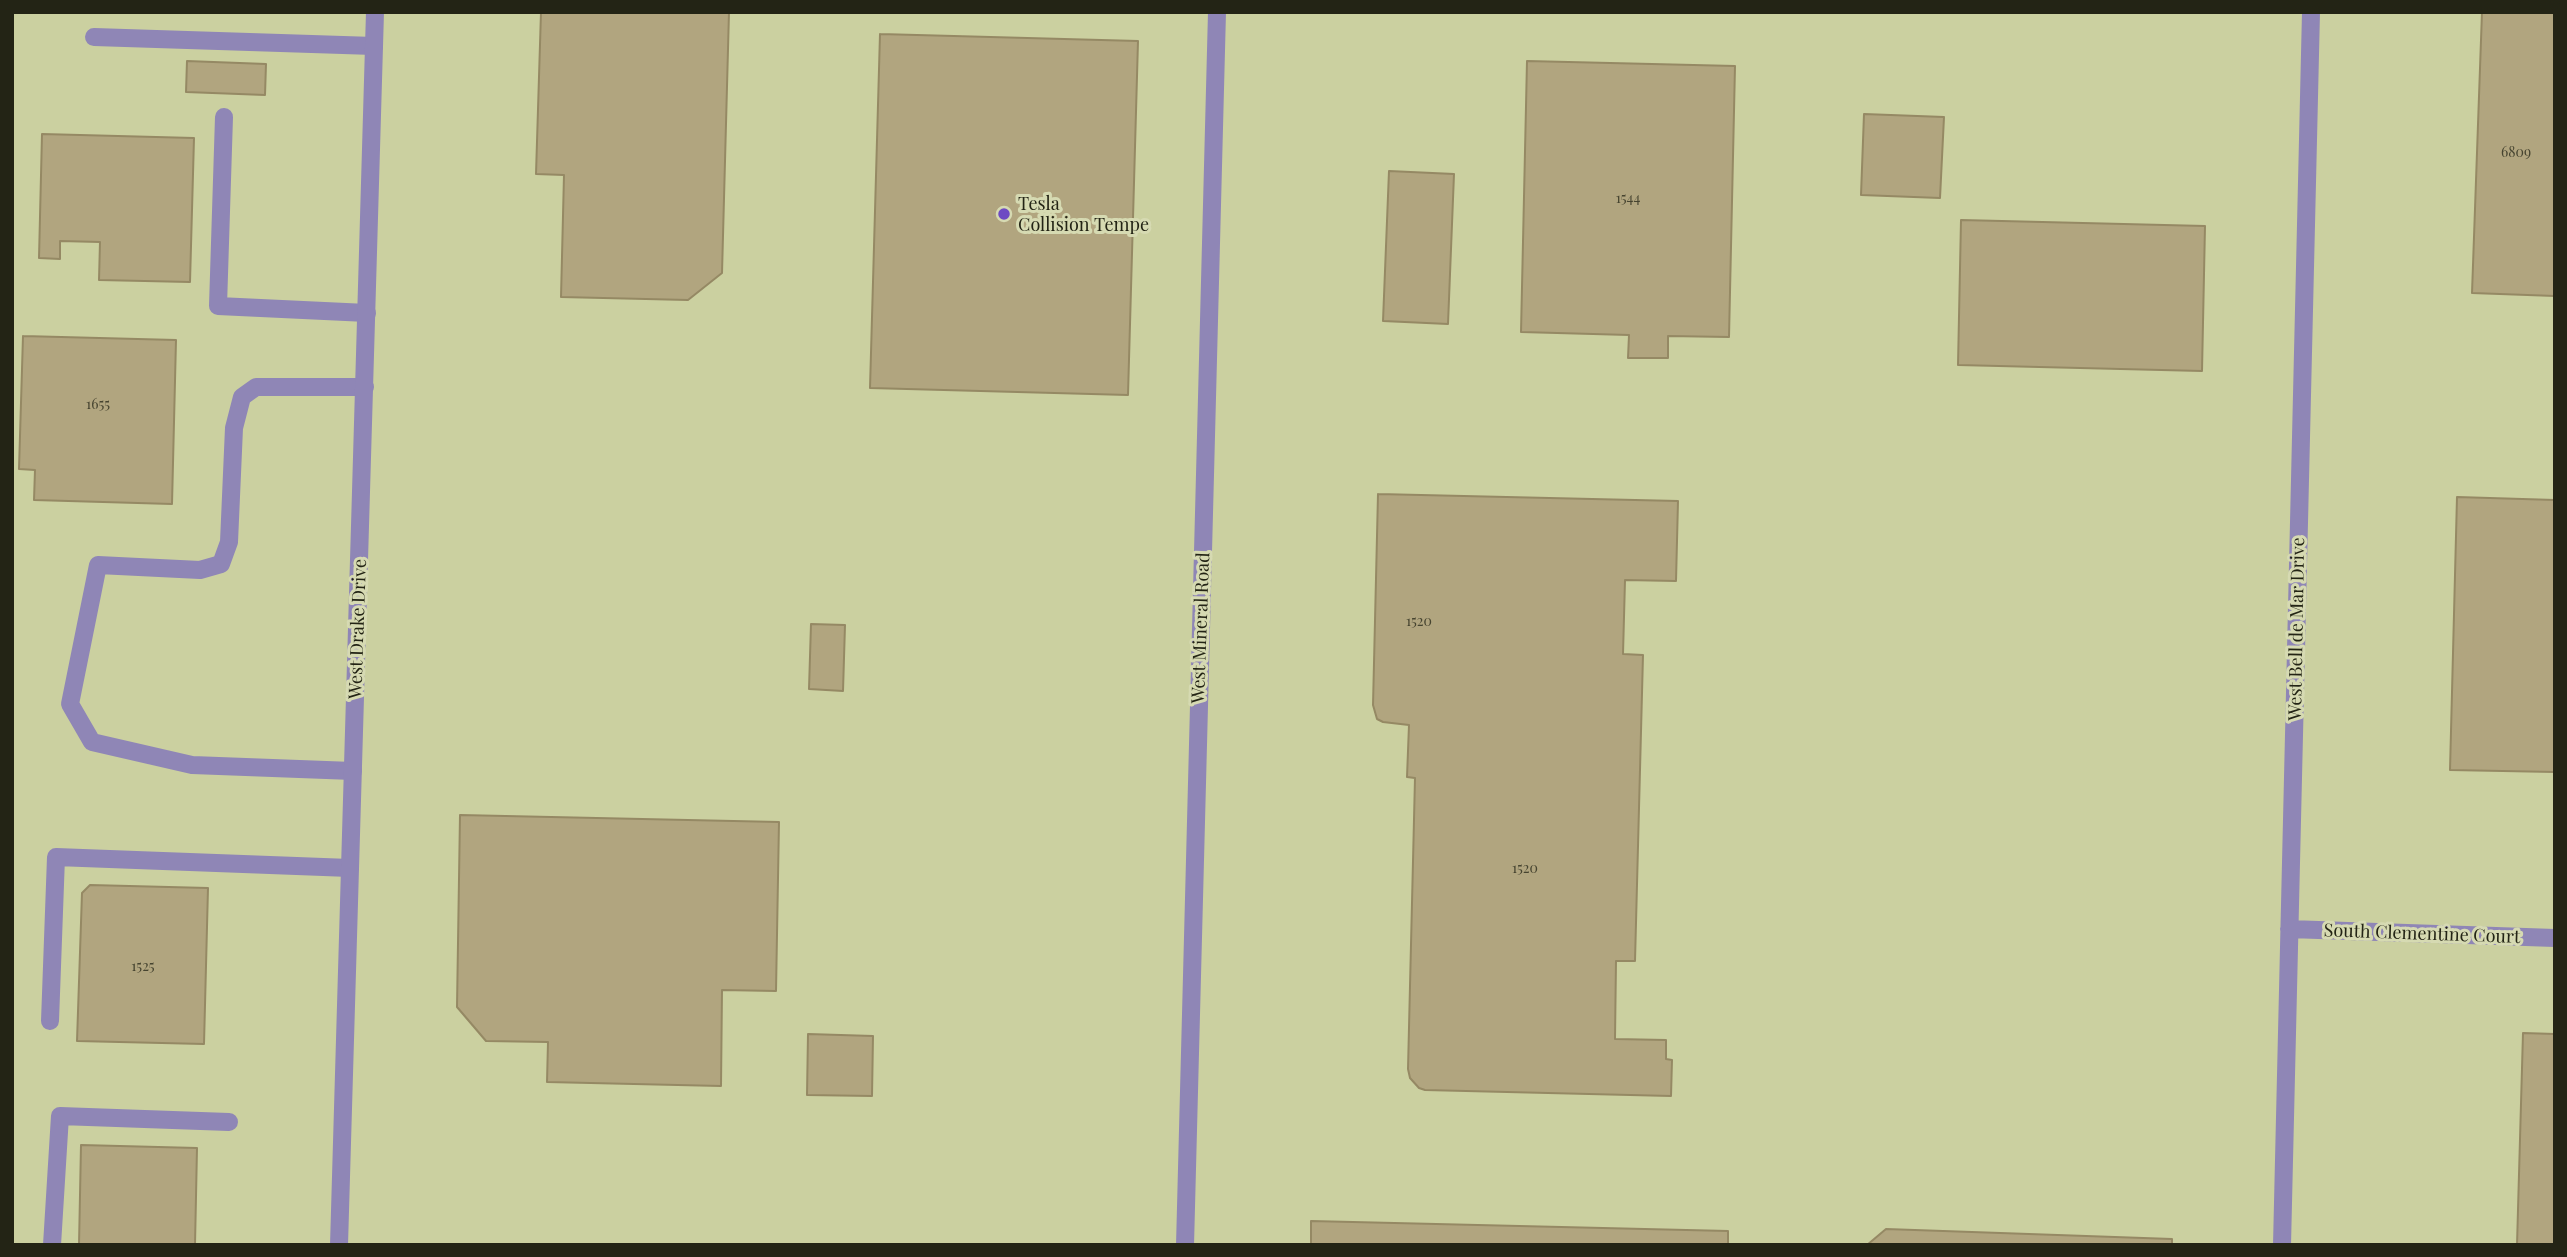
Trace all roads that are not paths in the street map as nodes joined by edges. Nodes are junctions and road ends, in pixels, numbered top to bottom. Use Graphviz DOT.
graph roads {
  1 [pos="376,12"];
  2 [pos="1217,12"];
  3 [pos="2311,12"];
  4 [pos="94,37"];
  5 [pos="374,46"];
  6 [pos="223,117"];
  7 [pos="367,313"];
  8 [pos="365,387"];
  9 [pos="353,771"];
  10 [pos="350,868"];
  11 [pos="2289,929"];
  12 [pos="2555,938"];
  13 [pos="50,1021"];
  14 [pos="229,1122"];
  15 [pos="52,1245"];
  16 [pos="339,1245"];
  17 [pos="1185,1245"];
  18 [pos="2282,1245"];
  1 -- 5 [label="street, West Drake Drive"];
  2 -- 17 [label="street, West Mineral Road"];
  3 -- 11 [label="street, West Bell de Mar Drive"];
  4 -- 5 [label="street"];
  5 -- 7 [label="street, West Drake Drive"];
  6 -- 7 [label="street"];
  7 -- 8 [label="street, West Drake Drive"];
  8 -- 9 [label="street, West Drake Drive"];
  8 -- 9 [label="street"];
  9 -- 10 [label="street, West Drake Drive"];
  10 -- 13 [label="street"];
  10 -- 16 [label="street, West Drake Drive"];
  11 -- 12 [label="street, South Clementine Court"];
  11 -- 18 [label="street, West Bell de Mar Drive"];
  14 -- 15 [label="street"];
}
